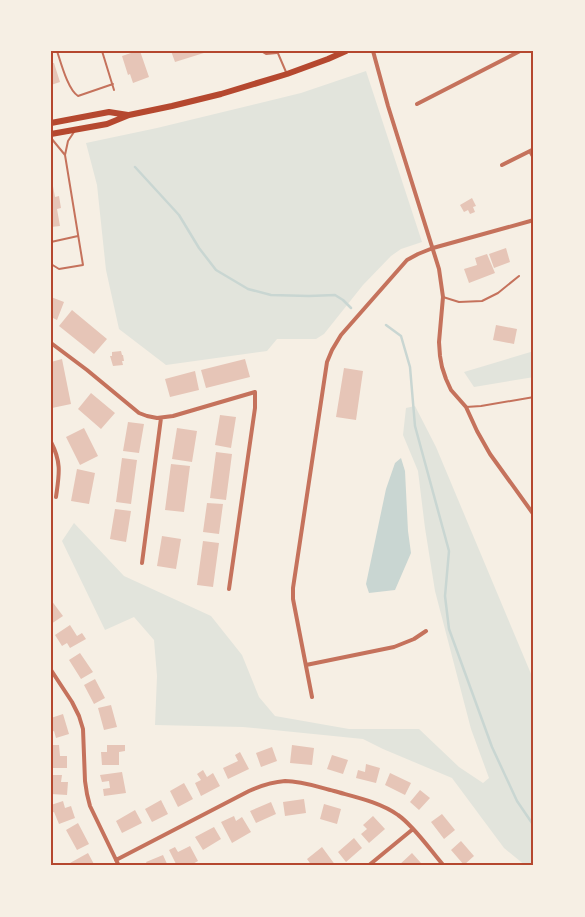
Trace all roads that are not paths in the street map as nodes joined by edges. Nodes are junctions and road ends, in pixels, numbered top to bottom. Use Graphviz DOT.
graph roads {
  1 [pos="57,51"];
  2 [pos="102,51"];
  3 [pos="261,51"];
  4 [pos="346,51"];
  5 [pos="373,51"];
  6 [pos="520,51"];
  7 [pos="277,52"];
  8 [pos="287,74"];
  9 [pos="113,84"];
  10 [pos="114,90"];
  11 [pos="417,104"];
  12 [pos="129,115"];
  13 [pos="51,123"];
  14 [pos="75,130"];
  15 [pos="51,134"];
  16 [pos="51,138"];
  17 [pos="532,150"];
  18 [pos="65,156"];
  19 [pos="534,158"];
  20 [pos="502,165"];
  21 [pos="534,220"];
  22 [pos="78,236"];
  23 [pos="51,242"];
  24 [pos="433,248"];
  25 [pos="51,264"];
  26 [pos="519,276"];
  27 [pos="444,297"];
  28 [pos="51,343"];
  29 [pos="534,397"];
  30 [pos="466,406"];
  31 [pos="161,418"];
  32 [pos="51,442"];
  33 [pos="56,497"];
  34 [pos="534,515"];
  35 [pos="142,563"];
  36 [pos="229,590"];
  37 [pos="426,631"];
  38 [pos="306,665"];
  39 [pos="51,670"];
  40 [pos="312,697"];
  41 [pos="412,829"];
  42 [pos="116,860"];
  43 [pos="119,866"];
  44 [pos="368,866"];
  45 [pos="444,866"];
  1 -- 9 [label="lane"];
  2 -- 9 [label="lane"];
  3 -- 7 [label="lane"];
  4 -- 8 [label="main road"];
  5 -- 24 [label="street"];
  6 -- 11 [label="street"];
  7 -- 8 [label="lane"];
  8 -- 12 [label="main road"];
  9 -- 10 [label="lane"];
  12 -- 13 [label="main road"];
  12 -- 14 [label="main road"];
  14 -- 15 [label="main road"];
  14 -- 18 [label="lane"];
  16 -- 18 [label="lane"];
  17 -- 19 [label="street"];
  17 -- 20 [label="street"];
  18 -- 22 [label="lane"];
  21 -- 24 [label="street"];
  22 -- 23 [label="lane"];
  22 -- 25 [label="lane"];
  24 -- 27 [label="street"];
  24 -- 38 [label="street"];
  26 -- 27 [label="lane"];
  27 -- 30 [label="street"];
  28 -- 31 [label="street"];
  29 -- 30 [label="lane"];
  30 -- 34 [label="street"];
  31 -- 35 [label="street"];
  31 -- 36 [label="street"];
  32 -- 33 [label="street"];
  37 -- 38 [label="street"];
  38 -- 40 [label="street"];
  39 -- 42 [label="street"];
  41 -- 42 [label="street"];
  41 -- 44 [label="street"];
  41 -- 45 [label="street"];
  42 -- 43 [label="street"];
}
